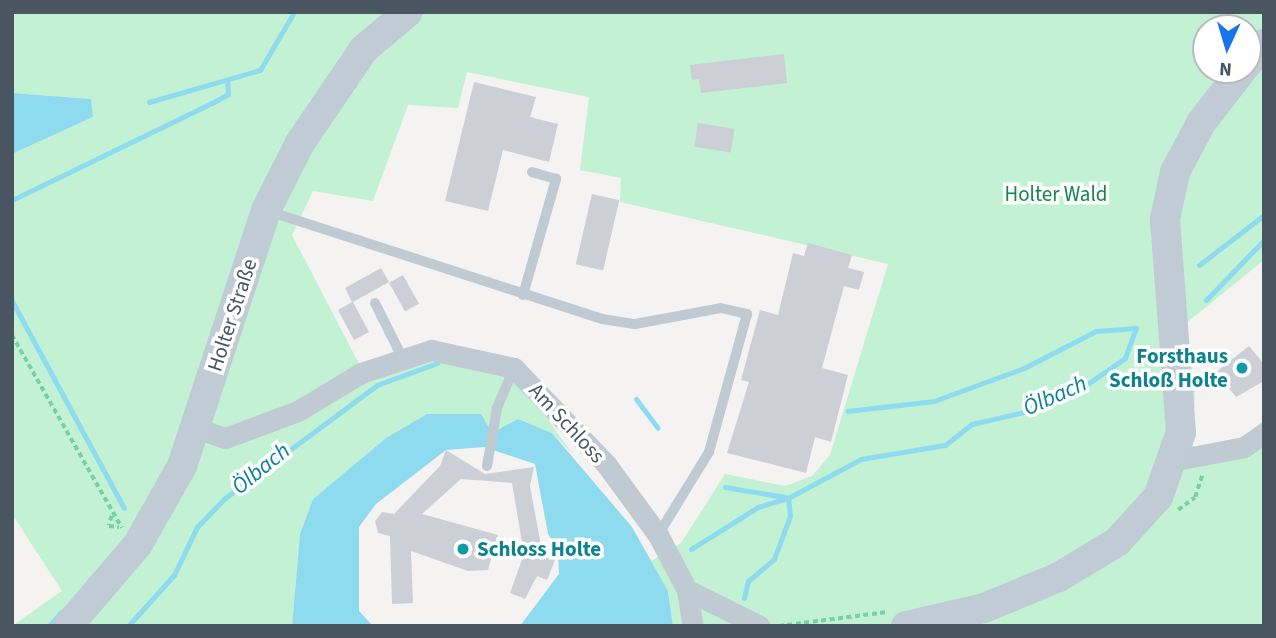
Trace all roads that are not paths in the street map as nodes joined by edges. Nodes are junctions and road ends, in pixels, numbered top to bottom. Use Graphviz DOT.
graph roads {
  1 [pos="408,12"];
  2 [pos="1232,84"];
  3 [pos="532,172"];
  4 [pos="266,210"];
  5 [pos="523,295"];
  6 [pos="374,303"];
  7 [pos="402,357"];
  8 [pos="514,368"];
  9 [pos="196,428"];
  10 [pos="1264,433"];
  11 [pos="1176,460"];
  12 [pos="487,466"];
  13 [pos="658,535"];
  14 [pos="687,590"];
  15 [pos="904,622"];
  16 [pos="68,626"];
  17 [pos="693,626"];
  18 [pos="760,626"];
  1 -- 4 [label="main road, Holter Straße"];
  2 -- 11 [label="main road"];
  3 -- 5 [label="lane"];
  4 -- 5 [label="lane"];
  4 -- 9 [label="main road, Holter Straße"];
  5 -- 13 [label="lane"];
  6 -- 7 [label="lane"];
  7 -- 8 [label="street, Am Schloss"];
  7 -- 9 [label="street, Am Schloss"];
  8 -- 12 [label="lane"];
  8 -- 13 [label="street, Am Schloss"];
  9 -- 16 [label="main road, Holter Straße"];
  10 -- 11 [label="street"];
  11 -- 15 [label="main road"];
  13 -- 14 [label="street, Am Schloss"];
  14 -- 17 [label="street, Am Schloss"];
  14 -- 18 [label="street"];
}
